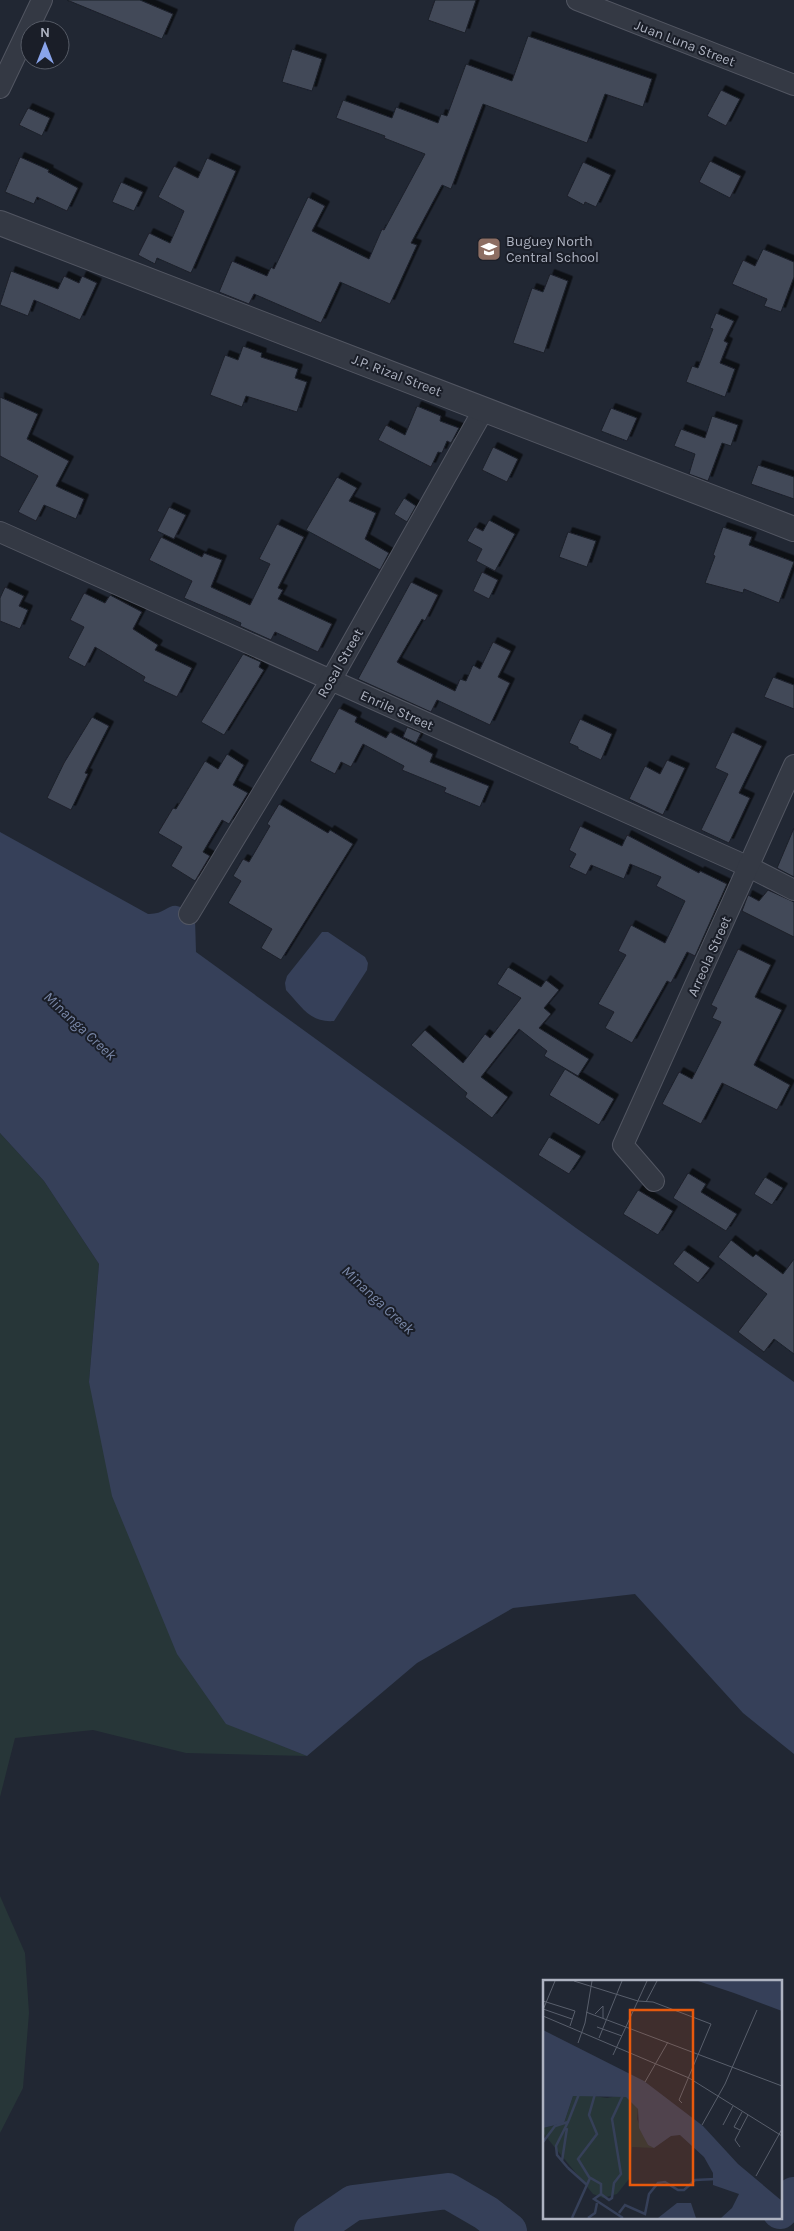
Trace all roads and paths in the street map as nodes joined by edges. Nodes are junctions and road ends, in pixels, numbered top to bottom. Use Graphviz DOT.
graph roads {
  1 [pos="42,0"];
  2 [pos="577,0"];
  3 [pos="794,85"];
  4 [pos="0,88"];
  5 [pos="0,223"];
  6 [pos="484,409"];
  7 [pos="794,529"];
  8 [pos="0,532"];
  9 [pos="331,680"];
  10 [pos="794,766"];
  11 [pos="749,866"];
  12 [pos="794,890"];
  13 [pos="189,914"];
  14 [pos="654,1181"];
  1 -- 4 [label="street"];
  2 -- 3 [label="street, Juan Luna Street"];
  5 -- 6 [label="street, J.P. Rizal Street"];
  6 -- 7 [label="street, J.P. Rizal Street"];
  6 -- 9 [label="street, Rosal Street"];
  8 -- 9 [label="street, Enrile Street"];
  9 -- 11 [label="street, Enrile Street"];
  9 -- 13 [label="street, Rosal Street"];
  10 -- 11 [label="street, Arreola Street"];
  11 -- 12 [label="street, Enrile Street"];
  11 -- 14 [label="street, Arreola Street"];
}
